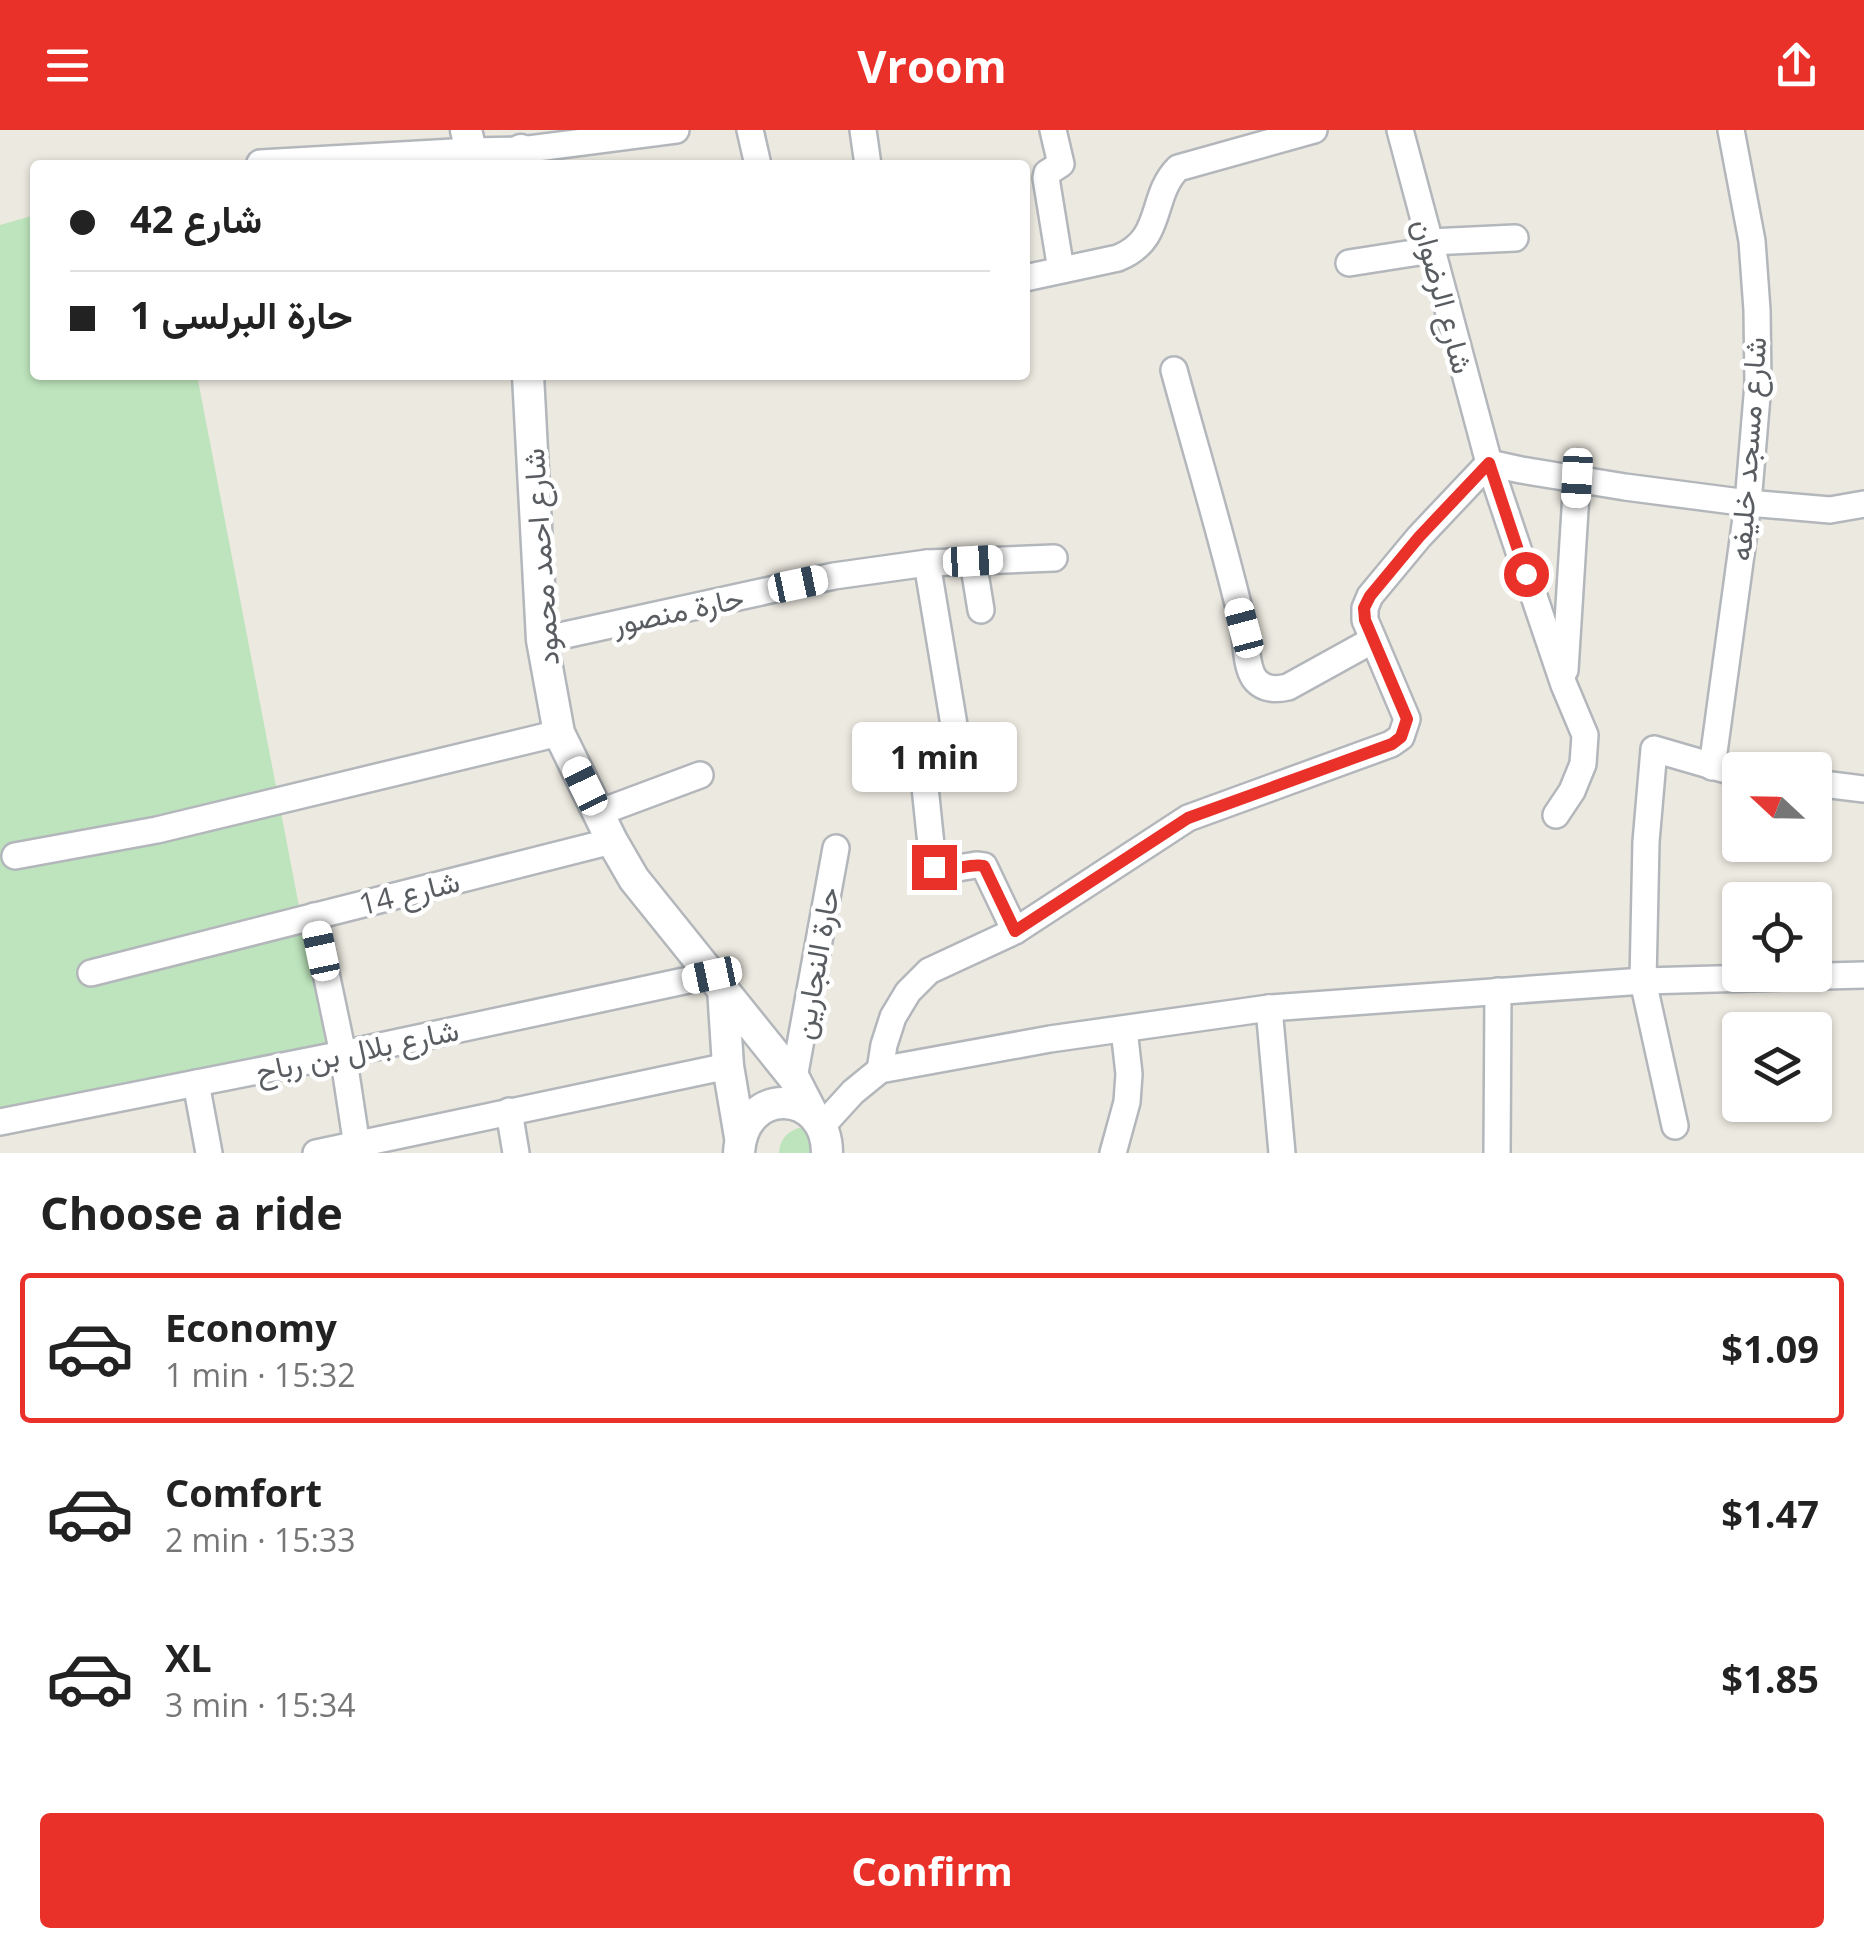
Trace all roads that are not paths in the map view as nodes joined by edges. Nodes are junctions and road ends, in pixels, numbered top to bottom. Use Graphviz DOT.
graph roads {
  1 [pos="676,130"];
  2 [pos="750,130"];
  3 [pos="862,130"];
  4 [pos="1053,130"];
  5 [pos="1314,130"];
  6 [pos="1400,130"];
  7 [pos="1731,130"];
  8 [pos="468,140"];
  9 [pos="522,158"];
  10 [pos="287,160"];
  11 [pos="757,160"];
  12 [pos="867,160"];
  13 [pos="1514,238"];
  14 [pos="1431,246"];
  15 [pos="1349,263"];
  16 [pos="1061,270"];
  17 [pos="1030,277"];
  18 [pos="1174,370"];
  19 [pos="528,380"];
  20 [pos="1489,463"];
  21 [pos="1577,478"];
  22 [pos="1748,503"];
  23 [pos="1864,504"];
  24 [pos="1054,558"];
  25 [pos="973,561"];
  26 [pos="926,563"];
  27 [pos="981,610"];
  28 [pos="1369,630"];
  29 [pos="542,640"];
  30 [pos="1564,684"];
  31 [pos="560,732"];
  32 [pos="1712,768"];
  33 [pos="1722,770"];
  34 [pos="700,775"];
  35 [pos="1832,785"];
  36 [pos="1864,789"];
  37 [pos="598,813"];
  38 [pos="1556,815"];
  39 [pos="612,841"];
  40 [pos="836,848"];
  41 [pos="15,856"];
  42 [pos="314,916"];
  43 [pos="1015,931"];
  44 [pos="91,973"];
  45 [pos="1864,975"];
  46 [pos="1643,981"];
  47 [pos="718,982"];
  48 [pos="1498,991"];
  49 [pos="1270,1008"];
  50 [pos="1124,1029"];
  51 [pos="343,1054"];
  52 [pos="728,1066"];
  53 [pos="880,1070"];
  54 [pos="794,1078"];
  55 [pos="196,1083"];
  56 [pos="509,1112"];
  57 [pos="0,1122"];
  58 [pos="1674,1126"];
  59 [pos="820,1131"];
  60 [pos="739,1145"];
  61 [pos="357,1149"];
  62 [pos="208,1153"];
  63 [pos="316,1153"];
  64 [pos="516,1153"];
  65 [pos="1113,1153"];
  66 [pos="1282,1153"];
  67 [pos="1497,1153"];
  1 -- 9 [label="street"];
  2 -- 11 [label="street"];
  3 -- 12 [label="street"];
  4 -- 16 [label="street"];
  5 -- 16 [label="street"];
  6 -- 14 [label="street, شارع الرضوان"];
  7 -- 22 [label="street, شارع مسجد خليفه"];
  8 -- 9 [label="street"];
  8 -- 10 [label="street"];
  13 -- 14 [label="street"];
  14 -- 15 [label="street"];
  14 -- 20 [label="street, شارع الرضوان"];
  16 -- 17 [label="street"];
  18 -- 28 [label="street"];
  19 -- 29 [label="street, شارع احمد محمود"];
  20 -- 21 [label="street"];
  20 -- 28 [label="street"];
  20 -- 30 [label="street, شارع الرضوان"];
  21 -- 22 [label="street"];
  21 -- 30 [label="street"];
  22 -- 23 [label="street"];
  22 -- 32 [label="street, شارع مسجد خليفه"];
  24 -- 25 [label="street, حارة منصور"];
  25 -- 26 [label="street, حارة منصور"];
  25 -- 27 [label="street"];
  26 -- 29 [label="street, حارة منصور"];
  26 -- 43 [label="street"];
  28 -- 43 [label="street"];
  29 -- 31 [label="street, شارع احمد محمود"];
  30 -- 38 [label="street, شارع الرضوان"];
  31 -- 37 [label="street, شارع احمد محمود"];
  31 -- 41 [label="street"];
  32 -- 33 [label="street"];
  32 -- 46 [label="street"];
  34 -- 37 [label="street"];
  35 -- 36 [label="street"];
  37 -- 39 [label="street, شارع احمد محمود"];
  39 -- 42 [label="street, شارع 14"];
  39 -- 47 [label="street, شارع احمد محمود"];
  40 -- 54 [label="street, حارة النجارين"];
  42 -- 44 [label="street, شارع 14"];
  42 -- 51 [label="street"];
  43 -- 53 [label="street"];
  45 -- 46 [label="street"];
  46 -- 48 [label="street"];
  46 -- 58 [label="street"];
  47 -- 51 [label="street, شارع بلال بن رباح"];
  47 -- 52 [label="street"];
  47 -- 54 [label="street, شارع احمد محمود"];
  48 -- 49 [label="street"];
  48 -- 67 [label="street"];
  49 -- 50 [label="street"];
  49 -- 66 [label="street"];
  50 -- 53 [label="street"];
  50 -- 65 [label="street"];
  51 -- 55 [label="street, شارع بلال بن رباح"];
  51 -- 61 [label="street"];
  52 -- 56 [label="street"];
  52 -- 60 [label="street"];
  53 -- 59 [label="street"];
  54 -- 59 [label="street, شارع احمد محمود"];
  55 -- 57 [label="street, شارع بلال بن رباح"];
  55 -- 62 [label="street"];
  56 -- 61 [label="street"];
  56 -- 64 [label="street"];
  59 -- 60 [label="street"];
  61 -- 63 [label="street"];
}
